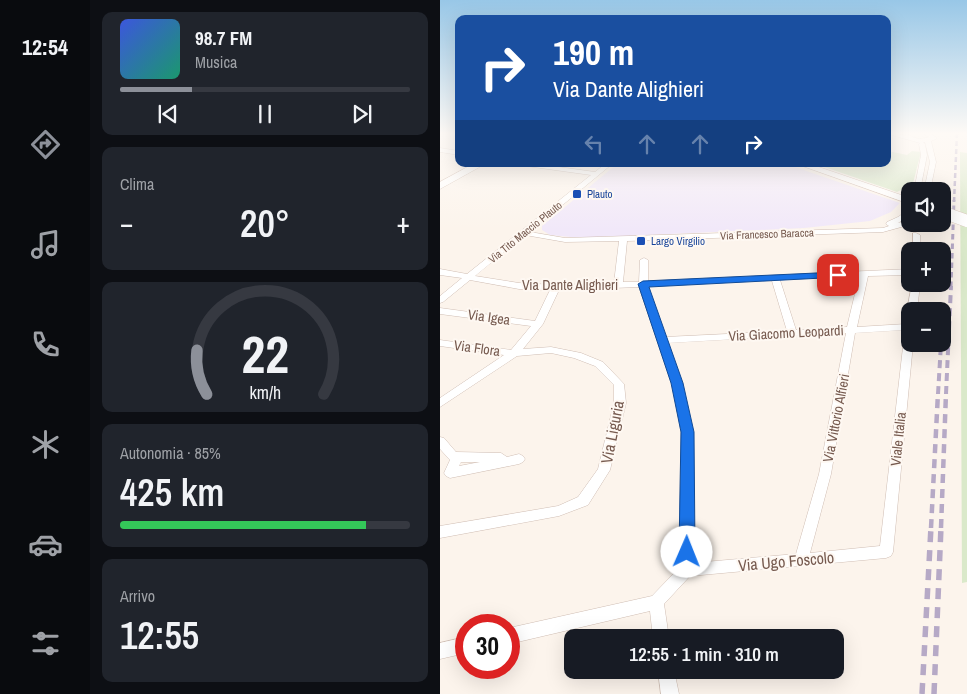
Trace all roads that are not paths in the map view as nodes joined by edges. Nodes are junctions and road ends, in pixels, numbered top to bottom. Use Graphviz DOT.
graph roads {
  1 [pos="922,165"];
  2 [pos="932,165"];
  3 [pos="475,167"];
  4 [pos="547,167"];
  5 [pos="605,167"];
  6 [pos="811,167"];
  7 [pos="596,174"];
  8 [pos="919,182"];
  9 [pos="929,182"];
  10 [pos="440,186"];
  11 [pos="901,198"];
  12 [pos="951,215"];
  13 [pos="901,219"];
  14 [pos="967,221"];
  15 [pos="901,225"];
  16 [pos="860,231"];
  17 [pos="524,233"];
  18 [pos="916,235"];
  19 [pos="623,238"];
  20 [pos="916,242"];
  21 [pos="644,260"];
  22 [pos="440,272"];
  23 [pos="901,272"];
  24 [pos="864,274"];
  25 [pos="775,277"];
  26 [pos="467,278"];
  27 [pos="643,284"];
  28 [pos="618,286"];
  29 [pos="556,288"];
  30 [pos="440,300"];
  31 [pos="440,311"];
  32 [pos="538,324"];
  33 [pos="901,327"];
  34 [pos="851,330"];
  35 [pos="792,332"];
  36 [pos="661,340"];
  37 [pos="440,342"];
  38 [pos="514,352"];
  39 [pos="907,352"];
  40 [pos="440,403"];
  41 [pos="440,441"];
  42 [pos="457,457"];
  43 [pos="440,532"];
  44 [pos="886,552"];
  45 [pos="802,560"];
  46 [pos="686,570"];
  47 [pos="656,602"];
  48 [pos="660,629"];
  49 [pos="520,633"];
  50 [pos="455,649"];
  51 [pos="440,652"];
  52 [pos="668,679"];
  53 [pos="670,694"];
  1 -- 8 [label="street"];
  2 -- 9 [label="street"];
  3 -- 10 [label="main road"];
  4 -- 7 [label="street"];
  5 -- 7 [label="street, Via Tito Maccio Plauto"];
  6 -- 11 [label="main road"];
  7 -- 17 [label="street, Via Tito Maccio Plauto"];
  12 -- 14 [label="main road, bridge"];
  13 -- 16 [label="street, Via Francesco Baracca"];
  15 -- 16 [label="street, Via Francesco Baracca"];
  16 -- 19 [label="street, Via Francesco Baracca"];
  17 -- 19 [label="street, Via Francesco Baracca"];
  17 -- 26 [label="street, Via Tito Maccio Plauto"];
  18 -- 20 [label="street"];
  19 -- 28 [label="street"];
  21 -- 27 [label="street"];
  22 -- 26 [label="street, Via Dante Alighieri"];
  23 -- 24 [label="street, Via Dante Alighieri"];
  24 -- 25 [label="street, Via Dante Alighieri"];
  24 -- 34 [label="street, Via Vittorio Alfieri"];
  25 -- 27 [label="street, Via Dante Alighieri"];
  25 -- 35 [label="street"];
  26 -- 29 [label="street, Via Dante Alighieri"];
  26 -- 30 [label="street, Via Tito Maccio Plauto"];
  27 -- 28 [label="street, Via Dante Alighieri"];
  27 -- 36 [label="street"];
  28 -- 29 [label="street, Via Dante Alighieri"];
  29 -- 32 [label="street"];
  31 -- 32 [label="street, Via Igea"];
  32 -- 38 [label="street"];
  33 -- 34 [label="street, Via Giacomo Leopardi"];
  34 -- 35 [label="street, Via Giacomo Leopardi"];
  34 -- 45 [label="street, Via Vittorio Alfieri"];
  35 -- 36 [label="street, Via Giacomo Leopardi"];
  36 -- 46 [label="street"];
  37 -- 38 [label="street, Via Flora"];
  38 -- 40 [label="street"];
  38 -- 43 [label="street, Via Liguria"];
  39 -- 44 [label="street, Viale Italia"];
  41 -- 42 [label="street"];
  44 -- 45 [label="street, Via Ugo Foscolo"];
  45 -- 46 [label="street, Via Ugo Foscolo"];
  46 -- 47 [label="street"];
  47 -- 48 [label="street"];
  47 -- 49 [label="street"];
  50 -- 51 [label="street"];
  52 -- 53 [label="street"];
}
